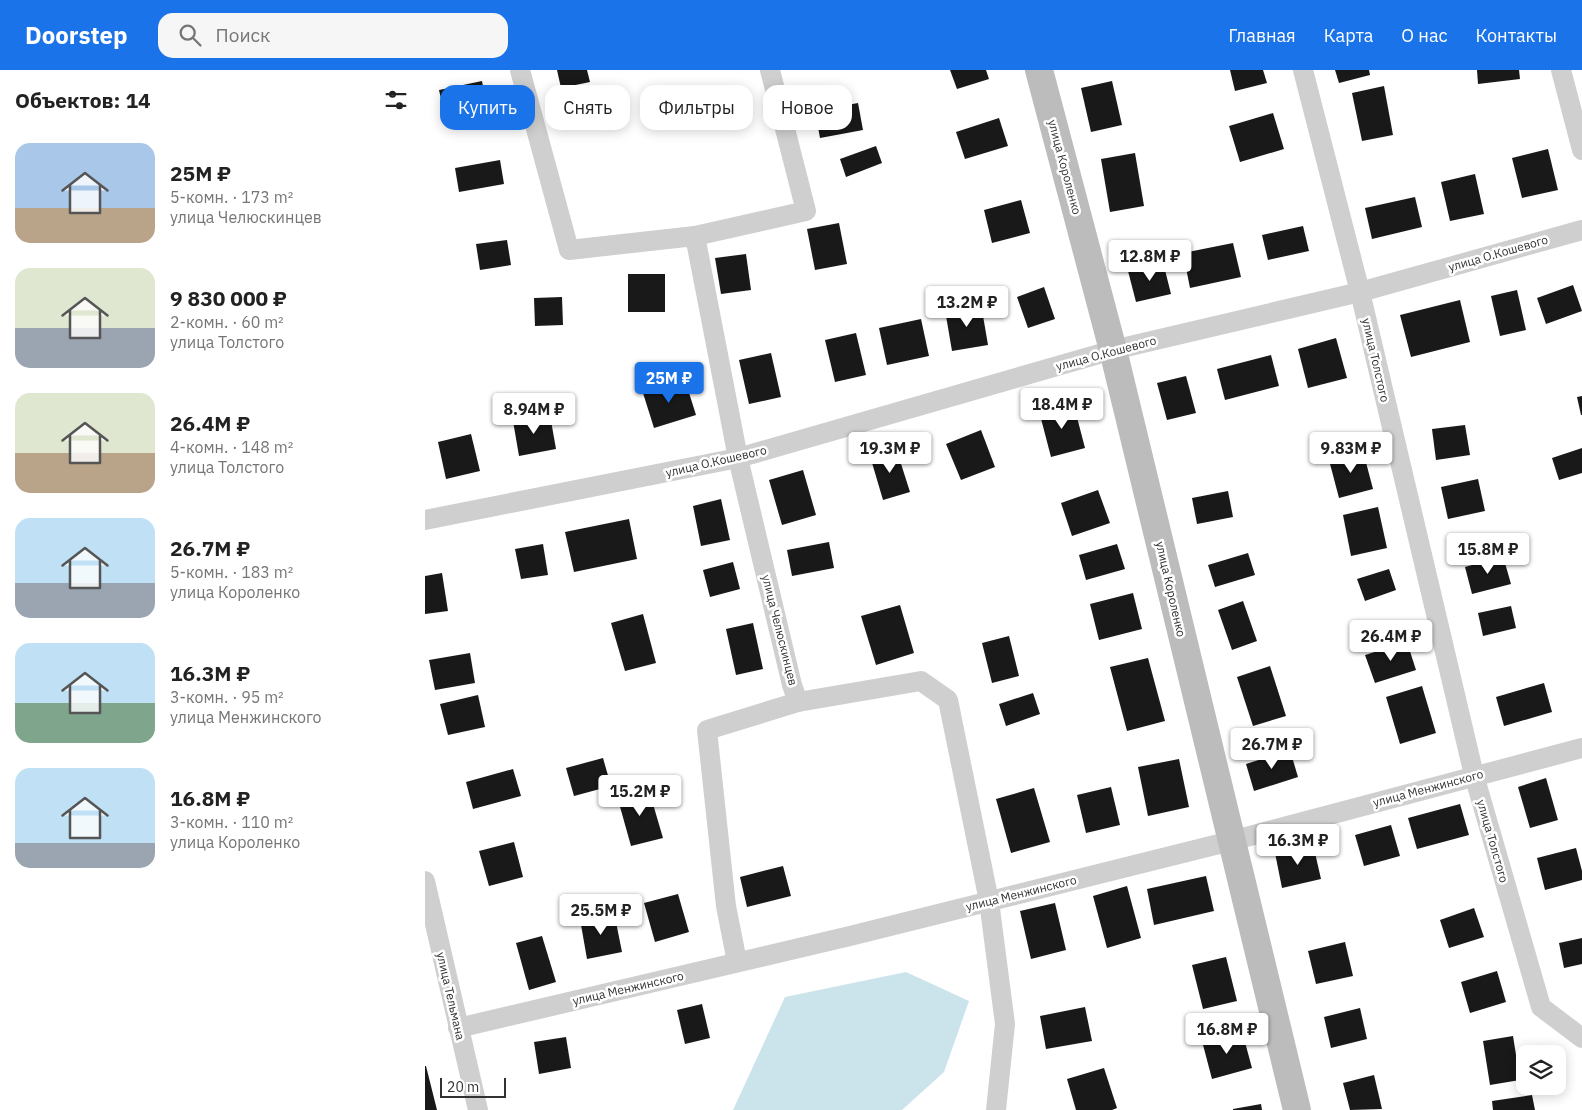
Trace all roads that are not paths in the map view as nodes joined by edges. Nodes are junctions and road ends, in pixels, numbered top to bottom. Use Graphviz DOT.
graph roads {
  1 [pos="519,70"];
  2 [pos="770,70"];
  3 [pos="1039,70"];
  4 [pos="1303,70"];
  5 [pos="1561,70"];
  6 [pos="1582,150"];
  7 [pos="1582,230"];
  8 [pos="695,236"];
  9 [pos="1360,292"];
  10 [pos="1113,350"];
  11 [pos="738,458"];
  12 [pos="425,520"];
  13 [pos="798,702"];
  14 [pos="1582,748"];
  15 [pos="1474,776"];
  16 [pos="1231,841"];
  17 [pos="425,881"];
  18 [pos="989,901"];
  19 [pos="737,962"];
  20 [pos="458,1028"];
  21 [pos="1582,1038"];
  22 [pos="478,1110"];
  23 [pos="996,1110"];
  24 [pos="1297,1110"];
  1 -- 8 [label="street"];
  2 -- 8 [label="street"];
  3 -- 10 [label="street, улица Короленко"];
  4 -- 9 [label="street, улица Толстого"];
  5 -- 6 [label="street"];
  7 -- 9 [label="street, улица О.Кошевого"];
  8 -- 11 [label="street, улица Челюскинцев"];
  9 -- 10 [label="street, улица О.Кошевого"];
  9 -- 15 [label="street, улица Толстого"];
  10 -- 11 [label="street, улица О.Кошевого"];
  10 -- 16 [label="street, улица Короленко"];
  11 -- 12 [label="street, улица О.Кошевого"];
  11 -- 13 [label="street, улица Челюскинцев"];
  13 -- 18 [label="street"];
  13 -- 19 [label="street, улица Челюскинцев"];
  14 -- 15 [label="street, улица Менжинского"];
  15 -- 16 [label="street, улица Менжинского"];
  15 -- 21 [label="street, улица Толстого"];
  16 -- 18 [label="street, улица Менжинского"];
  16 -- 24 [label="street, улица Короленко"];
  17 -- 20 [label="street, улица Тельмана"];
  18 -- 19 [label="street, улица Менжинского"];
  18 -- 23 [label="street"];
  19 -- 20 [label="street, улица Менжинского"];
  20 -- 22 [label="street, улица Тельмана"];
}
